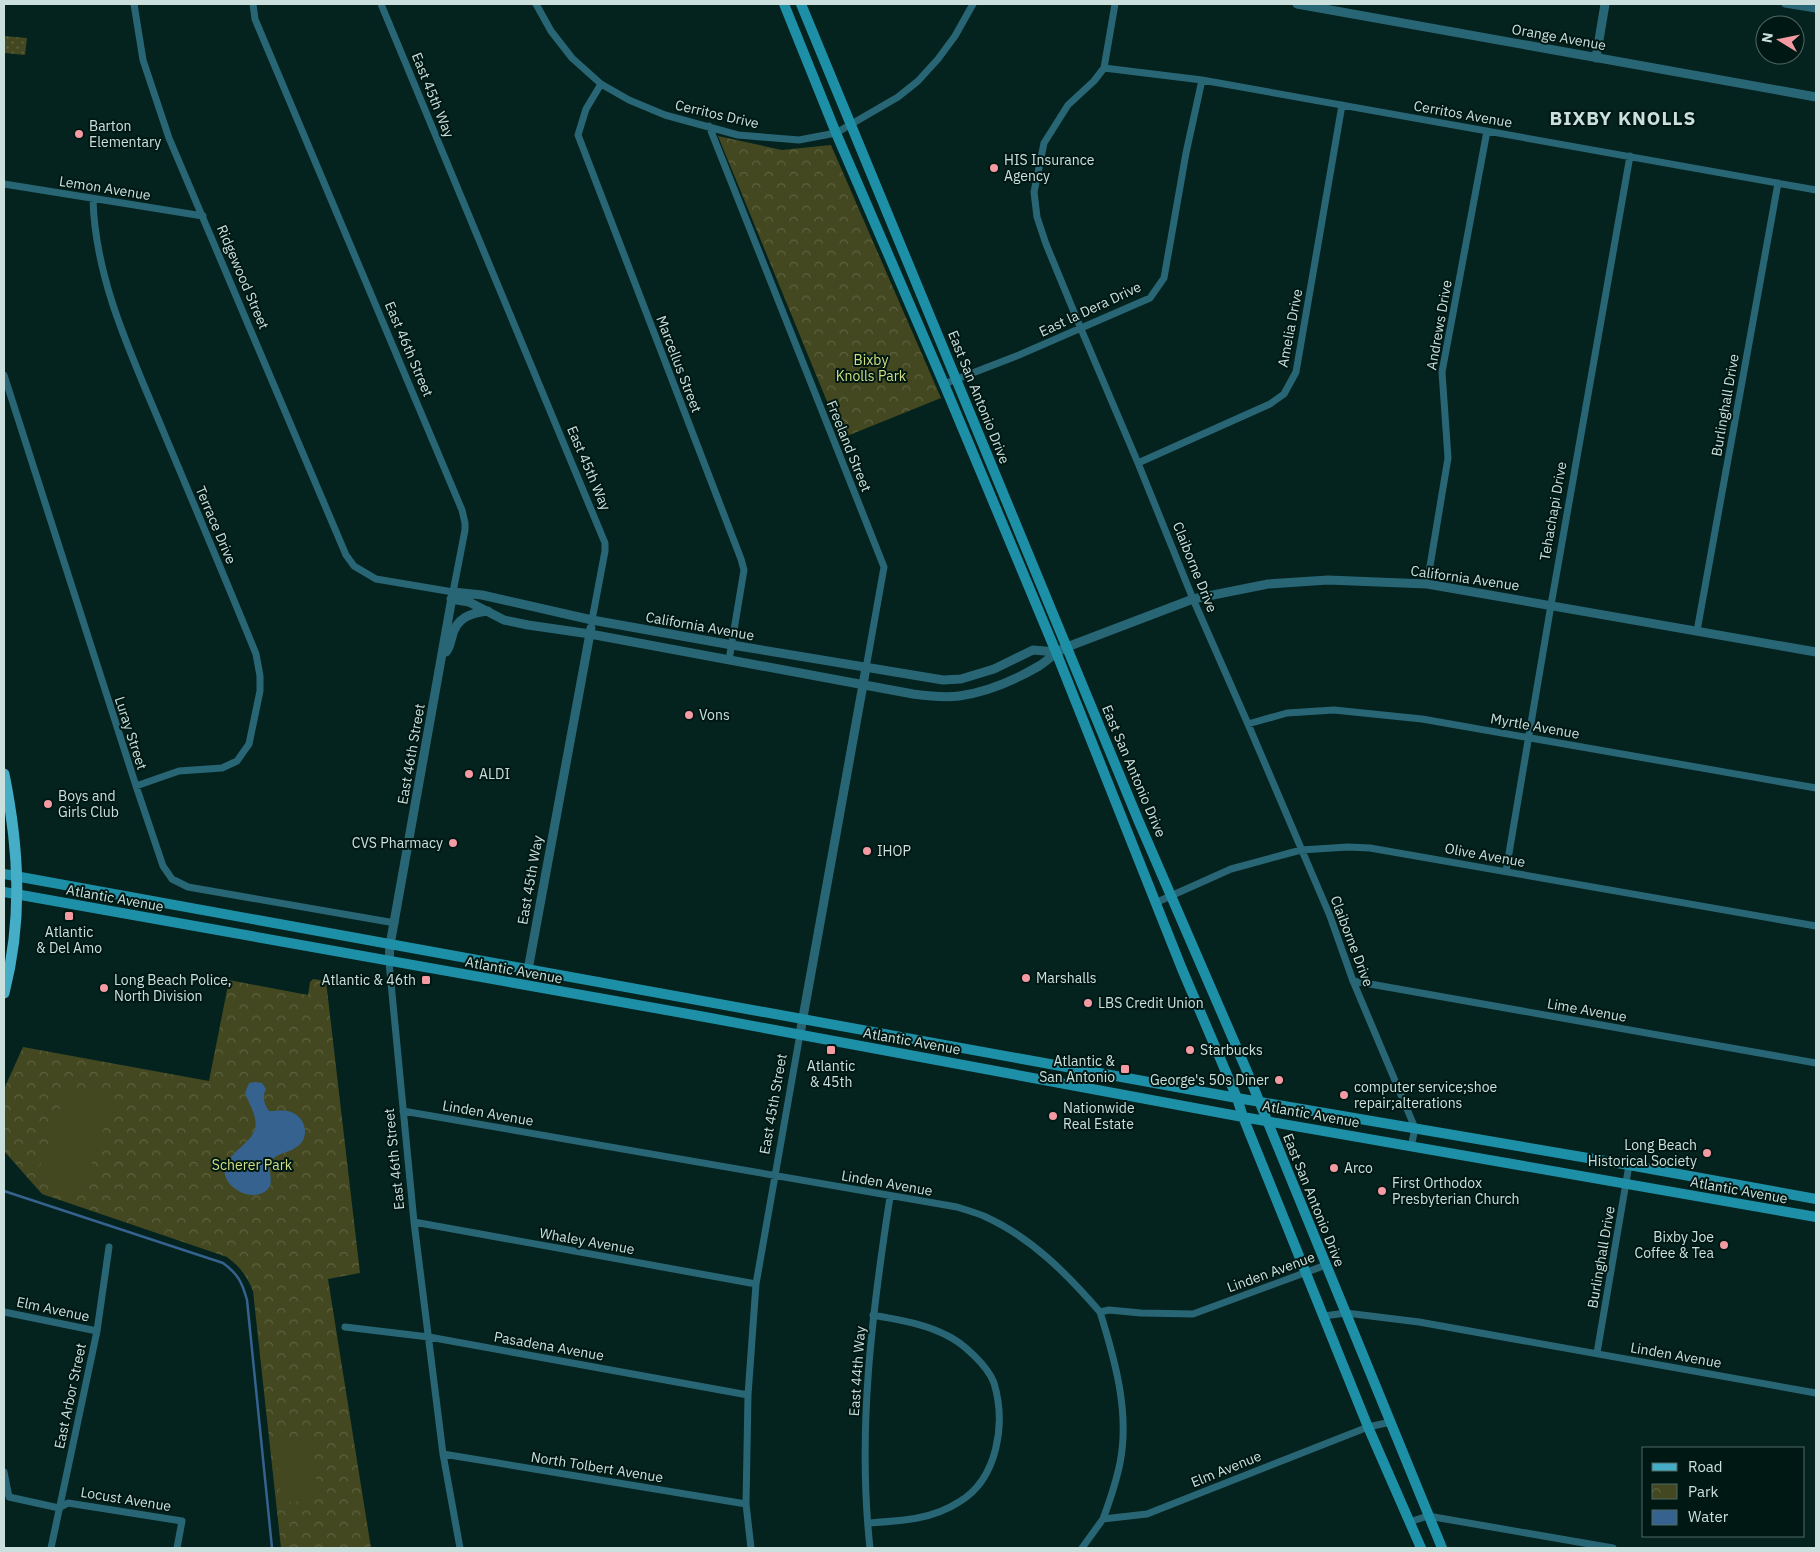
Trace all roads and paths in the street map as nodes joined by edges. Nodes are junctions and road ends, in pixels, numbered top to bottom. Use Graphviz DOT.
graph roads {
  1 [pos="134,4"];
  2 [pos="252,4"];
  3 [pos="381,4"];
  4 [pos="536,4"];
  5 [pos="784,4"];
  6 [pos="801,4"];
  7 [pos="973,4"];
  8 [pos="1115,4"];
  9 [pos="1296,4"];
  10 [pos="1605,4"];
  11 [pos="1785,4"];
  12 [pos="1816,9"];
  13 [pos="1596,58"];
  14 [pos="1104,68"];
  15 [pos="1202,80"];
  16 [pos="601,84"];
  17 [pos="1816,97"];
  18 [pos="1342,105"];
  19 [pos="850,125"];
  20 [pos="709,126"];
  21 [pos="1487,131"];
  22 [pos="836,133"];
  23 [pos="1630,156"];
  24 [pos="1778,183"];
  25 [pos="4,184"];
  26 [pos="1816,190"];
  27 [pos="93,198"];
  28 [pos="203,216"];
  29 [pos="1081,329"];
  30 [pos="4,375"];
  31 [pos="957,379"];
  32 [pos="944,384"];
  33 [pos="1138,463"];
  34 [pos="346,555"];
  35 [pos="1427,584"];
  36 [pos="452,595"];
  37 [pos="1193,599"];
  38 [pos="1551,604"];
  39 [pos="488,611"];
  40 [pos="592,620"];
  41 [pos="1697,631"];
  42 [pos="590,634"];
  43 [pos="732,645"];
  44 [pos="1067,647"];
  45 [pos="1056,652"];
  46 [pos="1816,652"];
  47 [pos="442,656"];
  48 [pos="729,660"];
  49 [pos="866,668"];
  50 [pos="863,684"];
  51 [pos="1248,724"];
  52 [pos="1528,738"];
  53 [pos="4,774"];
  54 [pos="136,786"];
  55 [pos="1816,788"];
  56 [pos="1301,850"];
  57 [pos="1506,871"];
  58 [pos="4,874"];
  59 [pos="18,877"];
  60 [pos="4,892"];
  61 [pos="18,895"];
  62 [pos="1173,896"];
  63 [pos="1156,903"];
  64 [pos="395,923"];
  65 [pos="1816,926"];
  66 [pos="390,945"];
  67 [pos="389,962"];
  68 [pos="528,970"];
  69 [pos="1353,981"];
  70 [pos="4,993"];
  71 [pos="802,1020"];
  72 [pos="800,1034"];
  73 [pos="1816,1062"];
  74 [pos="1237,1098"];
  75 [pos="1259,1102"];
  76 [pos="403,1111"];
  77 [pos="1243,1117"];
  78 [pos="1267,1120"];
  79 [pos="1415,1128"];
  80 [pos="1411,1147"];
  81 [pos="1628,1165"];
  82 [pos="774,1176"];
  83 [pos="1626,1184"];
  84 [pos="890,1196"];
  85 [pos="1816,1199"];
  86 [pos="1816,1217"];
  87 [pos="414,1222"];
  88 [pos="109,1247"];
  89 [pos="1326,1265"];
  90 [pos="1306,1273"];
  91 [pos="756,1284"];
  92 [pos="4,1312"];
  93 [pos="1100,1312"];
  94 [pos="1346,1313"];
  95 [pos="873,1316"];
  96 [pos="1324,1316"];
  97 [pos="345,1327"];
  98 [pos="97,1331"];
  99 [pos="429,1337"];
  100 [pos="1598,1353"];
  101 [pos="1816,1393"];
  102 [pos="748,1395"];
  103 [pos="1391,1422"];
  104 [pos="1368,1427"];
  105 [pos="443,1454"];
  106 [pos="4,1472"];
  107 [pos="746,1504"];
  108 [pos="59,1508"];
  109 [pos="1428,1516"];
  110 [pos="1103,1518"];
  111 [pos="1409,1522"];
  112 [pos="868,1523"];
  113 [pos="51,1548"];
  114 [pos="177,1548"];
  115 [pos="460,1548"];
  116 [pos="750,1548"];
  117 [pos="870,1548"];
  118 [pos="1082,1548"];
  119 [pos="1421,1548"];
  120 [pos="1442,1548"];
  121 [pos="1613,1548"];
  1 -- 28 [label="street, Ridgewood Street"];
  2 -- 36 [label="street, East 46th Street"];
  3 -- 40 [label="street, East 45th Way"];
  4 -- 16 [label="street, Cerritos Drive"];
  5 -- 22 [label="main road, East San Antonio Drive"];
  6 -- 19 [label="main road, East San Antonio Drive"];
  7 -- 19 [label="street, Cerritos Drive"];
  8 -- 14 [label="street"];
  9 -- 13 [label="street, Orange Avenue"];
  10 -- 13 [label="street"];
  11 -- 12 [label="street"];
  13 -- 17 [label="street, Orange Avenue"];
  14 -- 15 [label="street, Cerritos Avenue"];
  14 -- 29 [label="street, Claiborne Drive"];
  15 -- 18 [label="street, Cerritos Avenue"];
  15 -- 29 [label="street, East la Dera Drive"];
  16 -- 20 [label="street, Cerritos Drive"];
  16 -- 43 [label="street, Marcellus Street"];
  18 -- 21 [label="street, Cerritos Avenue"];
  18 -- 33 [label="street, Amelia Drive"];
  19 -- 22 [label="street, Cerritos Drive"];
  19 -- 31 [label="main road, East San Antonio Drive"];
  20 -- 22 [label="street, Cerritos Drive"];
  20 -- 49 [label="street, Freeland Street"];
  21 -- 23 [label="street, Cerritos Avenue"];
  21 -- 35 [label="street, Andrews Drive"];
  22 -- 32 [label="main road, East San Antonio Drive"];
  23 -- 24 [label="street, Cerritos Avenue"];
  23 -- 38 [label="street, Tehachapi Drive"];
  24 -- 26 [label="street, Cerritos Avenue"];
  24 -- 41 [label="street, Burlinghall Drive"];
  25 -- 27 [label="street, Lemon Avenue"];
  27 -- 28 [label="street, Lemon Avenue"];
  27 -- 54 [label="street, Terrace Drive"];
  28 -- 34 [label="street, Ridgewood Street"];
  29 -- 31 [label="street, East la Dera Drive"];
  29 -- 33 [label="street, Claiborne Drive"];
  30 -- 54 [label="street, Luray Street"];
  31 -- 32 [label="street, East la Dera Drive"];
  31 -- 44 [label="main road, East San Antonio Drive"];
  32 -- 45 [label="main road, East San Antonio Drive"];
  33 -- 37 [label="street, Claiborne Drive"];
  34 -- 36 [label="street, California Avenue"];
  35 -- 37 [label="street, California Avenue"];
  35 -- 38 [label="street, California Avenue"];
  36 -- 39 [label="street, California Avenue"];
  36 -- 40 [label="street, California Avenue"];
  36 -- 47 [label="street, East 46th Street"];
  37 -- 44 [label="street, California Avenue"];
  37 -- 51 [label="street, Claiborne Drive"];
  38 -- 41 [label="street, California Avenue"];
  38 -- 52 [label="street, Tehachapi Drive"];
  39 -- 42 [label="street, California Avenue"];
  39 -- 47 [label="street"];
  40 -- 42 [label="street, East 45th Way"];
  40 -- 43 [label="street, California Avenue"];
  41 -- 46 [label="street, California Avenue"];
  42 -- 48 [label="street, California Avenue"];
  42 -- 68 [label="street, East 45th Way"];
  43 -- 48 [label="street, Marcellus Street"];
  43 -- 49 [label="street, California Avenue"];
  44 -- 45 [label="street, California Avenue"];
  44 -- 62 [label="main road, East San Antonio Drive"];
  45 -- 49 [label="street, California Avenue"];
  45 -- 50 [label="street, California Avenue"];
  45 -- 63 [label="main road, East San Antonio Drive"];
  47 -- 64 [label="street, East 46th Street"];
  48 -- 50 [label="street, California Avenue"];
  49 -- 50 [label="street, East 45th Street"];
  50 -- 71 [label="street, East 45th Street"];
  51 -- 52 [label="street, Myrtle Avenue"];
  51 -- 56 [label="street, Claiborne Drive"];
  52 -- 55 [label="street, Myrtle Avenue"];
  52 -- 57 [label="street, Tehachapi Drive"];
  53 -- 59 [label="main road"];
  54 -- 64 [label="street, Luray Street"];
  56 -- 57 [label="street, Olive Avenue"];
  56 -- 62 [label="street, Olive Avenue"];
  56 -- 69 [label="street, Claiborne Drive"];
  57 -- 65 [label="street, Olive Avenue"];
  58 -- 59 [label="main road, Atlantic Avenue"];
  59 -- 61 [label="main road"];
  59 -- 66 [label="main road, Atlantic Avenue"];
  60 -- 61 [label="main road, Atlantic Avenue"];
  61 -- 67 [label="main road, Atlantic Avenue"];
  61 -- 70 [label="main road"];
  62 -- 63 [label="street, Olive Avenue"];
  62 -- 75 [label="main road, East San Antonio Drive"];
  63 -- 74 [label="main road, East San Antonio Drive"];
  64 -- 66 [label="street, East 46th Street"];
  66 -- 67 [label="street, East 46th Street"];
  66 -- 68 [label="main road, Atlantic Avenue"];
  67 -- 72 [label="main road, Atlantic Avenue"];
  67 -- 76 [label="street, East 46th Street"];
  68 -- 71 [label="main road, Atlantic Avenue"];
  69 -- 73 [label="street, Lime Avenue"];
  69 -- 79 [label="street, Claiborne Drive"];
  71 -- 72 [label="street, East 45th Street"];
  71 -- 74 [label="main road, Atlantic Avenue"];
  72 -- 77 [label="main road, Atlantic Avenue"];
  72 -- 82 [label="street, East 45th Street"];
  74 -- 75 [label="main road, Atlantic Avenue"];
  74 -- 77 [label="main road, East San Antonio Drive"];
  75 -- 78 [label="main road, East San Antonio Drive"];
  75 -- 79 [label="main road, Atlantic Avenue"];
  76 -- 82 [label="street, Linden Avenue"];
  76 -- 87 [label="street, East 46th Street"];
  77 -- 78 [label="main road, Atlantic Avenue"];
  77 -- 90 [label="main road, East San Antonio Drive"];
  78 -- 80 [label="main road, Atlantic Avenue"];
  78 -- 89 [label="main road, East San Antonio Drive"];
  79 -- 80 [label="street"];
  79 -- 81 [label="main road, Atlantic Avenue"];
  80 -- 83 [label="main road, Atlantic Avenue"];
  81 -- 83 [label="street, Burlinghall Drive"];
  81 -- 85 [label="main road, Atlantic Avenue"];
  82 -- 84 [label="street, Linden Avenue"];
  82 -- 91 [label="street, East 45th Street"];
  83 -- 86 [label="main road, Atlantic Avenue"];
  83 -- 100 [label="street, Burlinghall Drive"];
  84 -- 93 [label="street, Linden Avenue"];
  84 -- 95 [label="street, East 44th Way"];
  87 -- 91 [label="street, Whaley Avenue"];
  87 -- 99 [label="street, East 46th Street"];
  88 -- 98 [label="street, East Arbor Street"];
  89 -- 90 [label="street, Linden Avenue"];
  89 -- 94 [label="main road, East San Antonio Drive"];
  90 -- 93 [label="street, Linden Avenue"];
  90 -- 96 [label="main road, East San Antonio Drive"];
  91 -- 102 [label="street, East 45th Street"];
  92 -- 98 [label="street, Elm Avenue"];
  93 -- 110 [label="street"];
  94 -- 96 [label="street, Linden Avenue"];
  94 -- 100 [label="street, Linden Avenue"];
  94 -- 103 [label="main road, East San Antonio Drive"];
  95 -- 112 [label="street, East 44th Way"];
  95 -- 112 [label="street"];
  96 -- 104 [label="main road, East San Antonio Drive"];
  97 -- 99 [label="street, Pasadena Avenue"];
  98 -- 108 [label="street, East Arbor Street"];
  99 -- 102 [label="street, Pasadena Avenue"];
  99 -- 105 [label="street, East 46th Street"];
  100 -- 101 [label="street, Linden Avenue"];
  102 -- 107 [label="street, East 45th Street"];
  103 -- 104 [label="street, Elm Avenue"];
  103 -- 109 [label="main road, East San Antonio Drive"];
  104 -- 110 [label="street, Elm Avenue"];
  104 -- 111 [label="main road, East San Antonio Drive"];
  105 -- 107 [label="street, North Tolbert Avenue"];
  105 -- 115 [label="street, East 46th Street"];
  106 -- 108 [label="street, Locust Avenue"];
  107 -- 116 [label="street, East 45th Street"];
  108 -- 113 [label="street, East Arbor Street"];
  108 -- 114 [label="street, Locust Avenue"];
  109 -- 111 [label="street"];
  109 -- 120 [label="main road, East San Antonio Drive"];
  109 -- 121 [label="street"];
  110 -- 118 [label="street"];
  111 -- 119 [label="main road, East San Antonio Drive"];
  112 -- 117 [label="street, East 44th Way"];
}
